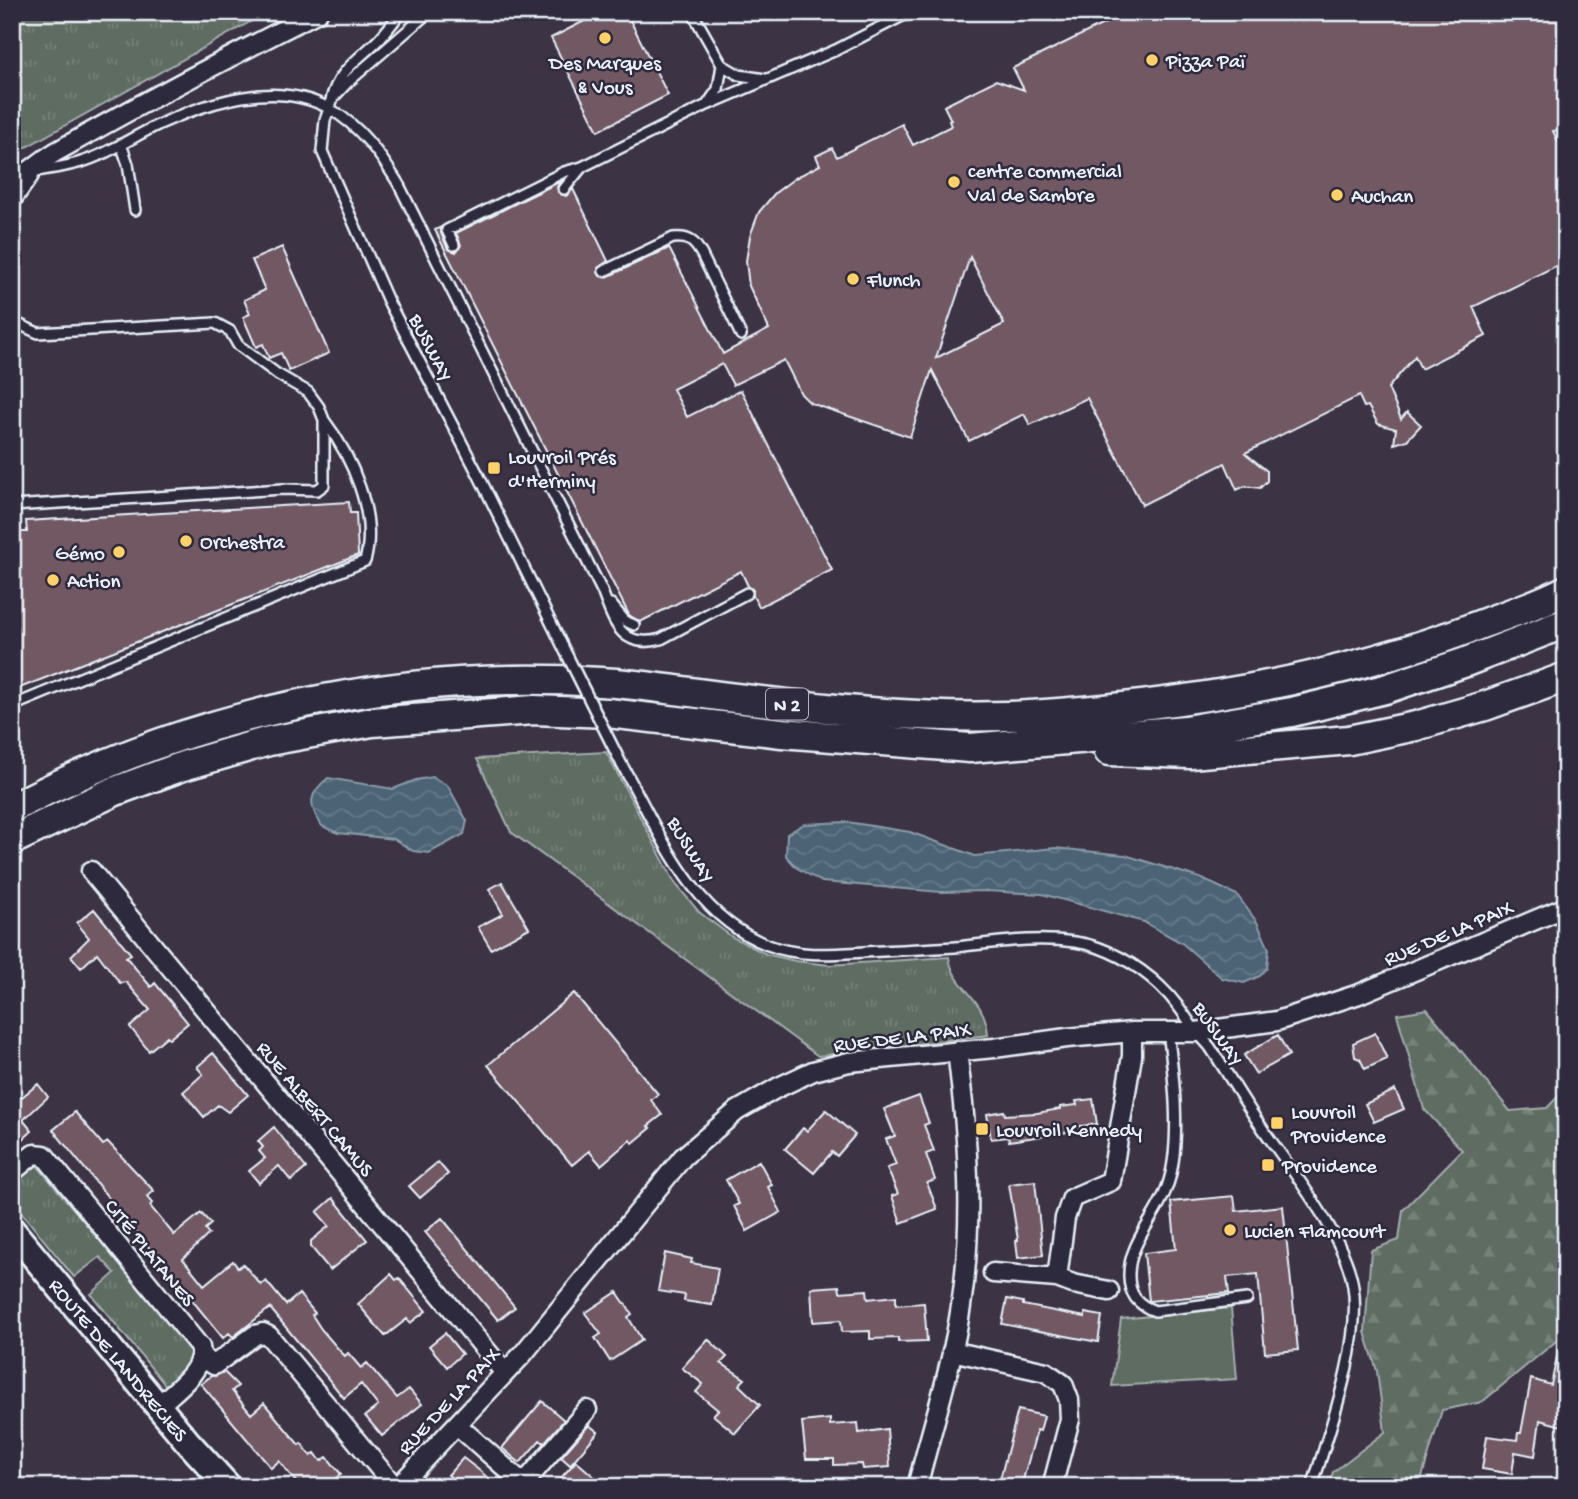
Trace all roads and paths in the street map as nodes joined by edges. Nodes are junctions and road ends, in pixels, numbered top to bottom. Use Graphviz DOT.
graph roads {
  1 [pos="401,12"];
  2 [pos="429,12"];
  3 [pos="910,12"];
  4 [pos="693,13"];
  5 [pos="310,14"];
  6 [pos="722,65"];
  7 [pos="766,80"];
  8 [pos="707,105"];
  9 [pos="329,108"];
  10 [pos="121,144"];
  11 [pos="582,167"];
  12 [pos="31,172"];
  13 [pos="12,182"];
  14 [pos="564,189"];
  15 [pos="12,199"];
  16 [pos="135,210"];
  17 [pos="454,245"];
  18 [pos="604,271"];
  19 [pos="12,321"];
  20 [pos="741,335"];
  21 [pos="324,420"];
  22 [pos="12,506"];
  23 [pos="1566,590"];
  24 [pos="602,591"];
  25 [pos="747,593"];
  26 [pos="1566,623"];
  27 [pos="634,625"];
  28 [pos="1566,677"];
  29 [pos="12,706"];
  30 [pos="970,748"];
  31 [pos="12,807"];
  32 [pos="12,840"];
  33 [pos="91,871"];
  34 [pos="1566,907"];
  35 [pos="1132,1032"];
  36 [pos="1168,1032"];
  37 [pos="1196,1032"];
  38 [pos="957,1051"];
  39 [pos="12,1172"];
  40 [pos="12,1230"];
  41 [pos="993,1273"];
  42 [pos="1057,1278"];
  43 [pos="1109,1292"];
  44 [pos="1247,1299"];
  45 [pos="952,1351"];
  46 [pos="202,1357"];
  47 [pos="505,1373"];
  48 [pos="158,1406"];
  49 [pos="587,1410"];
  50 [pos="457,1425"];
  51 [pos="524,1486"];
  52 [pos="229,1487"];
  53 [pos="397,1487"];
  54 [pos="917,1487"];
  55 [pos="1052,1487"];
  56 [pos="1312,1487"];
  1 -- 9 [label="lane"];
  2 -- 9 [label="lane, BUSWAY"];
  3 -- 7 [label="lane"];
  4 -- 6 [label="lane"];
  5 -- 12 [label="street"];
  6 -- 7 [label="lane"];
  6 -- 8 [label="lane"];
  7 -- 8 [label="lane"];
  8 -- 11 [label="lane"];
  9 -- 10 [label="lane"];
  9 -- 24 [label="lane"];
  9 -- 37 [label="lane, BUSWAY, bridge"];
  10 -- 12 [label="lane"];
  10 -- 16 [label="lane"];
  11 -- 14 [label="lane"];
  11 -- 17 [label="lane"];
  12 -- 13 [label="street"];
  12 -- 15 [label="street"];
  18 -- 20 [label="lane"];
  19 -- 21 [label="lane"];
  21 -- 22 [label="lane"];
  21 -- 29 [label="lane"];
  23 -- 31 [label="highway, N 2"];
  24 -- 25 [label="lane"];
  24 -- 27 [label="lane"];
  26 -- 30 [label="highway, N 2"];
  28 -- 30 [label="highway"];
  30 -- 32 [label="highway, N 2"];
  33 -- 47 [label="street, RUE ALBERT CAMUS"];
  34 -- 37 [label="street, RUE DE LA PAIX"];
  35 -- 36 [label="street, RUE DE LA PAIX"];
  35 -- 38 [label="street, RUE DE LA PAIX"];
  35 -- 42 [label="street"];
  36 -- 37 [label="street, RUE DE LA PAIX"];
  36 -- 44 [label="lane"];
  37 -- 56 [label="lane, BUSWAY"];
  38 -- 45 [label="street"];
  38 -- 47 [label="street, RUE DE LA PAIX"];
  39 -- 46 [label="street, CITÉ PLATANES"];
  40 -- 48 [label="main road, ROUTE DE LANDRECIES"];
  41 -- 42 [label="street"];
  42 -- 43 [label="street"];
  45 -- 54 [label="street"];
  45 -- 55 [label="street"];
  46 -- 48 [label="street"];
  46 -- 53 [label="street"];
  47 -- 50 [label="street, RUE DE LA PAIX"];
  48 -- 52 [label="main road, ROUTE DE LANDRECIES"];
  49 -- 51 [label="street"];
  50 -- 51 [label="street"];
  50 -- 53 [label="street, RUE DE LA PAIX"];
}
